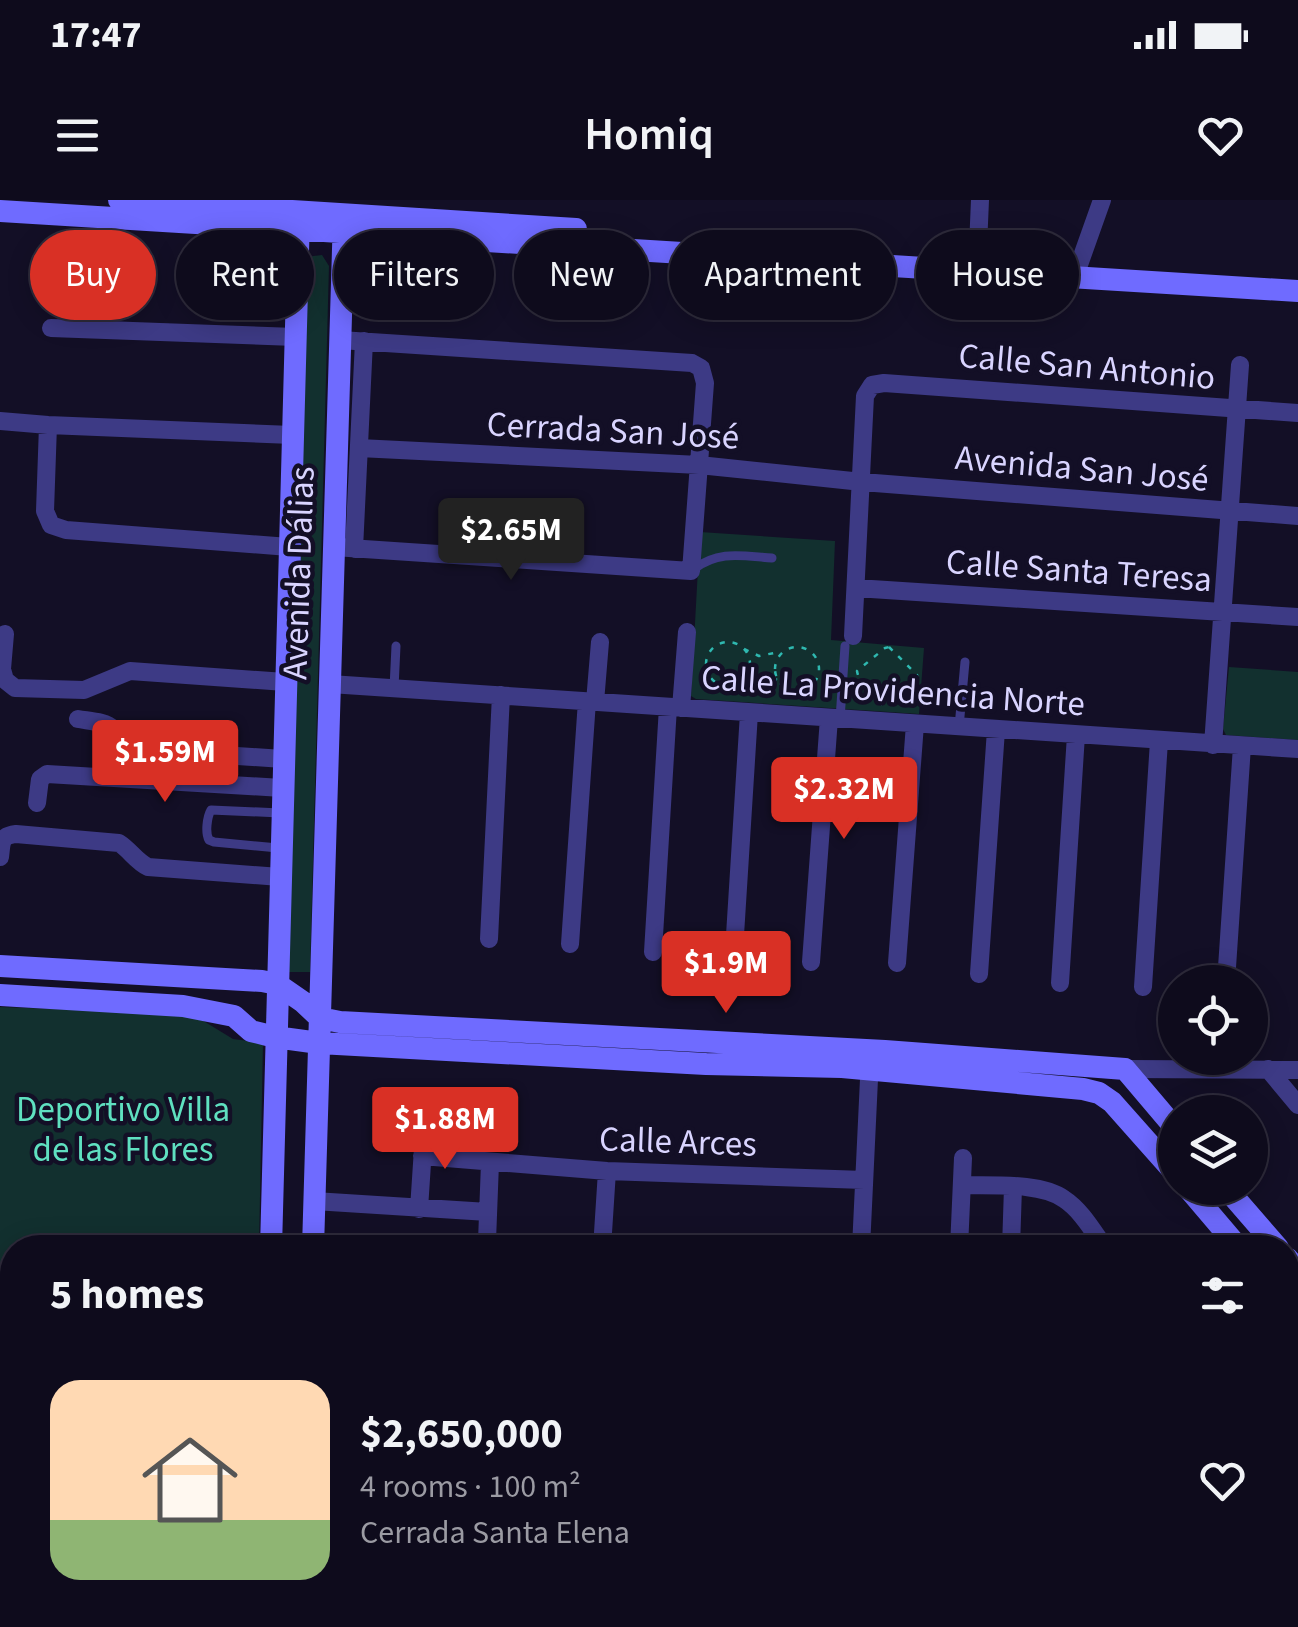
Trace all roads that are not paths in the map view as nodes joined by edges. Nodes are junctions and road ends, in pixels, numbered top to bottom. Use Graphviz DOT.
graph roads {
  1 [pos="119,200"];
  2 [pos="980,200"];
  3 [pos="1102,200"];
  4 [pos="0,211"];
  5 [pos="299,213"];
  6 [pos="344,215"];
  7 [pos="979,230"];
  8 [pos="916,257"];
  9 [pos="1079,265"];
  10 [pos="1079,268"];
  11 [pos="1079,268"];
  12 [pos="1298,276"];
  13 [pos="1298,291"];
  14 [pos="51,328"];
  15 [pos="295,337"];
  16 [pos="340,340"];
  17 [pos="364,342"];
  18 [pos="1240,366"];
  19 [pos="1237,410"];
  20 [pos="1298,414"];
  21 [pos="0,421"];
  22 [pos="48,425"];
  23 [pos="292,435"];
  24 [pos="359,448"];
  25 [pos="699,466"];
  26 [pos="862,482"];
  27 [pos="1229,512"];
  28 [pos="1298,516"];
  29 [pos="289,546"];
  30 [pos="344,548"];
  31 [pos="772,558"];
  32 [pos="691,571"];
  33 [pos="856,588"];
  34 [pos="1224,612"];
  35 [pos="1298,617"];
  36 [pos="687,632"];
  37 [pos="4,634"];
  38 [pos="849,641"];
  39 [pos="600,642"];
  40 [pos="396,646"];
  41 [pos="965,662"];
  42 [pos="286,682"];
  43 [pos="330,684"];
  44 [pos="394,688"];
  45 [pos="501,696"];
  46 [pos="592,702"];
  47 [pos="675,708"];
  48 [pos="749,712"];
  49 [pos="834,719"];
  50 [pos="78,720"];
  51 [pos="915,724"];
  52 [pos="959,727"];
  53 [pos="996,730"];
  54 [pos="1076,736"];
  55 [pos="1158,741"];
  56 [pos="1213,745"];
  57 [pos="1242,746"];
  58 [pos="1298,749"];
  59 [pos="283,760"];
  60 [pos="282,788"];
  61 [pos="37,803"];
  62 [pos="282,814"];
  63 [pos="281,848"];
  64 [pos="0,857"];
  65 [pos="280,877"];
  66 [pos="488,940"];
  67 [pos="570,944"];
  68 [pos="734,951"];
  69 [pos="653,952"];
  70 [pos="811,962"];
  71 [pos="897,963"];
  72 [pos="1227,965"];
  73 [pos="0,966"];
  74 [pos="979,974"];
  75 [pos="1060,983"];
  76 [pos="277,984"];
  77 [pos="1143,987"];
  78 [pos="0,995"];
  79 [pos="320,1018"];
  80 [pos="275,1037"];
  81 [pos="320,1043"];
  82 [pos="869,1060"];
  83 [pos="1125,1069"];
  84 [pos="1158,1069"];
  85 [pos="1268,1070"];
  86 [pos="1298,1070"];
  87 [pos="1298,1106"];
  88 [pos="1158,1108"];
  89 [pos="424,1133"];
  90 [pos="1158,1154"];
  91 [pos="422,1156"];
  92 [pos="964,1158"];
  93 [pos="490,1163"];
  94 [pos="607,1171"];
  95 [pos="864,1180"];
  96 [pos="962,1184"];
  97 [pos="1013,1187"];
  98 [pos="314,1201"];
  99 [pos="1203,1205"];
  100 [pos="1241,1205"];
  101 [pos="419,1209"];
  102 [pos="488,1212"];
  103 [pos="271,1235"];
  104 [pos="313,1235"];
  105 [pos="487,1235"];
  106 [pos="603,1235"];
  107 [pos="862,1235"];
  108 [pos="959,1235"];
  109 [pos="1011,1235"];
  110 [pos="1096,1235"];
  111 [pos="1229,1235"];
  112 [pos="1267,1235"];
  1 -- 5 [label="street"];
  2 -- 7 [label="street"];
  3 -- 9 [label="street"];
  4 -- 5 [label="street"];
  5 -- 6 [label="street"];
  5 -- 15 [label="street, Avenida Dálias"];
  6 -- 8 [label="street"];
  6 -- 16 [label="street, Avenida Dálias"];
  10 -- 12 [label="street"];
  11 -- 13 [label="street"];
  14 -- 15 [label="street"];
  15 -- 23 [label="street, Avenida Dálias"];
  16 -- 17 [label="street"];
  16 -- 30 [label="street, Avenida Dálias"];
  17 -- 24 [label="street"];
  17 -- 25 [label="street"];
  18 -- 19 [label="street"];
  19 -- 20 [label="street, Calle San Antonio"];
  19 -- 26 [label="street, Calle San Antonio"];
  19 -- 27 [label="street"];
  21 -- 22 [label="street"];
  22 -- 23 [label="street"];
  22 -- 29 [label="street"];
  23 -- 29 [label="street, Avenida Dálias"];
  24 -- 25 [label="street, Cerrada San José"];
  24 -- 30 [label="street"];
  25 -- 26 [label="street, Cerrada San José"];
  25 -- 32 [label="street"];
  26 -- 27 [label="street, Avenida San José"];
  26 -- 33 [label="street"];
  27 -- 28 [label="street, Avenida San José"];
  27 -- 34 [label="street"];
  29 -- 42 [label="street, Avenida Dálias"];
  30 -- 32 [label="street"];
  30 -- 43 [label="street, Avenida Dálias"];
  31 -- 32 [label="lane"];
  33 -- 34 [label="street, Calle Santa Teresa"];
  33 -- 38 [label="street"];
  34 -- 35 [label="street, Calle Santa Teresa"];
  34 -- 56 [label="street"];
  36 -- 47 [label="street"];
  37 -- 42 [label="street"];
  38 -- 49 [label="lane"];
  39 -- 46 [label="street"];
  40 -- 44 [label="lane"];
  41 -- 52 [label="lane"];
  42 -- 59 [label="street, Avenida Dálias"];
  43 -- 44 [label="street, Calle La Providencia Norte"];
  43 -- 79 [label="street, Avenida Dálias"];
  44 -- 45 [label="street, Calle La Providencia Norte"];
  45 -- 46 [label="street, Calle La Providencia Norte"];
  45 -- 66 [label="street"];
  46 -- 47 [label="street, Calle La Providencia Norte"];
  46 -- 67 [label="street"];
  47 -- 48 [label="street, Calle La Providencia Norte"];
  47 -- 69 [label="street"];
  48 -- 49 [label="street, Calle La Providencia Norte"];
  48 -- 68 [label="street"];
  49 -- 51 [label="street, Calle La Providencia Norte"];
  49 -- 70 [label="street"];
  50 -- 59 [label="street"];
  51 -- 52 [label="street, Calle La Providencia Norte"];
  51 -- 71 [label="street"];
  52 -- 53 [label="street, Calle La Providencia Norte"];
  53 -- 54 [label="street, Calle La Providencia Norte"];
  53 -- 74 [label="street"];
  54 -- 55 [label="street, Calle La Providencia Norte"];
  54 -- 75 [label="street"];
  55 -- 56 [label="street, Calle La Providencia Norte"];
  55 -- 77 [label="street"];
  56 -- 57 [label="street, Calle La Providencia Norte"];
  57 -- 58 [label="street, Calle La Providencia Norte"];
  57 -- 72 [label="street"];
  59 -- 60 [label="street, Avenida Dálias"];
  60 -- 61 [label="street"];
  60 -- 62 [label="street, Avenida Dálias"];
  62 -- 63 [label="street, Avenida Dálias"];
  62 -- 63 [label="lane"];
  63 -- 65 [label="street, Avenida Dálias"];
  64 -- 65 [label="street"];
  65 -- 76 [label="street, Avenida Dálias"];
  73 -- 76 [label="street"];
  76 -- 79 [label="street"];
  76 -- 80 [label="street, Avenida Dálias"];
  78 -- 80 [label="street"];
  79 -- 81 [label="street, Avenida Dálias"];
  79 -- 82 [label="street"];
  80 -- 81 [label="street"];
  80 -- 103 [label="street, Avenida Dálias"];
  81 -- 82 [label="street"];
  81 -- 98 [label="street, Avenida Dálias"];
  82 -- 83 [label="street"];
  82 -- 90 [label="street"];
  82 -- 95 [label="street"];
  83 -- 84 [label="street"];
  83 -- 88 [label="street"];
  85 -- 86 [label="street"];
  85 -- 87 [label="street"];
  89 -- 91 [label="street"];
  91 -- 93 [label="street, Calle Arces"];
  91 -- 101 [label="street"];
  92 -- 96 [label="street"];
  93 -- 94 [label="street, Calle Arces"];
  93 -- 102 [label="street"];
  94 -- 95 [label="street, Calle Arces"];
  94 -- 106 [label="street"];
  95 -- 107 [label="street"];
  96 -- 97 [label="street"];
  96 -- 108 [label="street"];
  97 -- 109 [label="street"];
  97 -- 110 [label="street"];
  98 -- 101 [label="street"];
  98 -- 104 [label="street, Avenida Dálias"];
  99 -- 111 [label="street"];
  100 -- 112 [label="street"];
  101 -- 102 [label="street"];
  102 -- 105 [label="street"];
}
